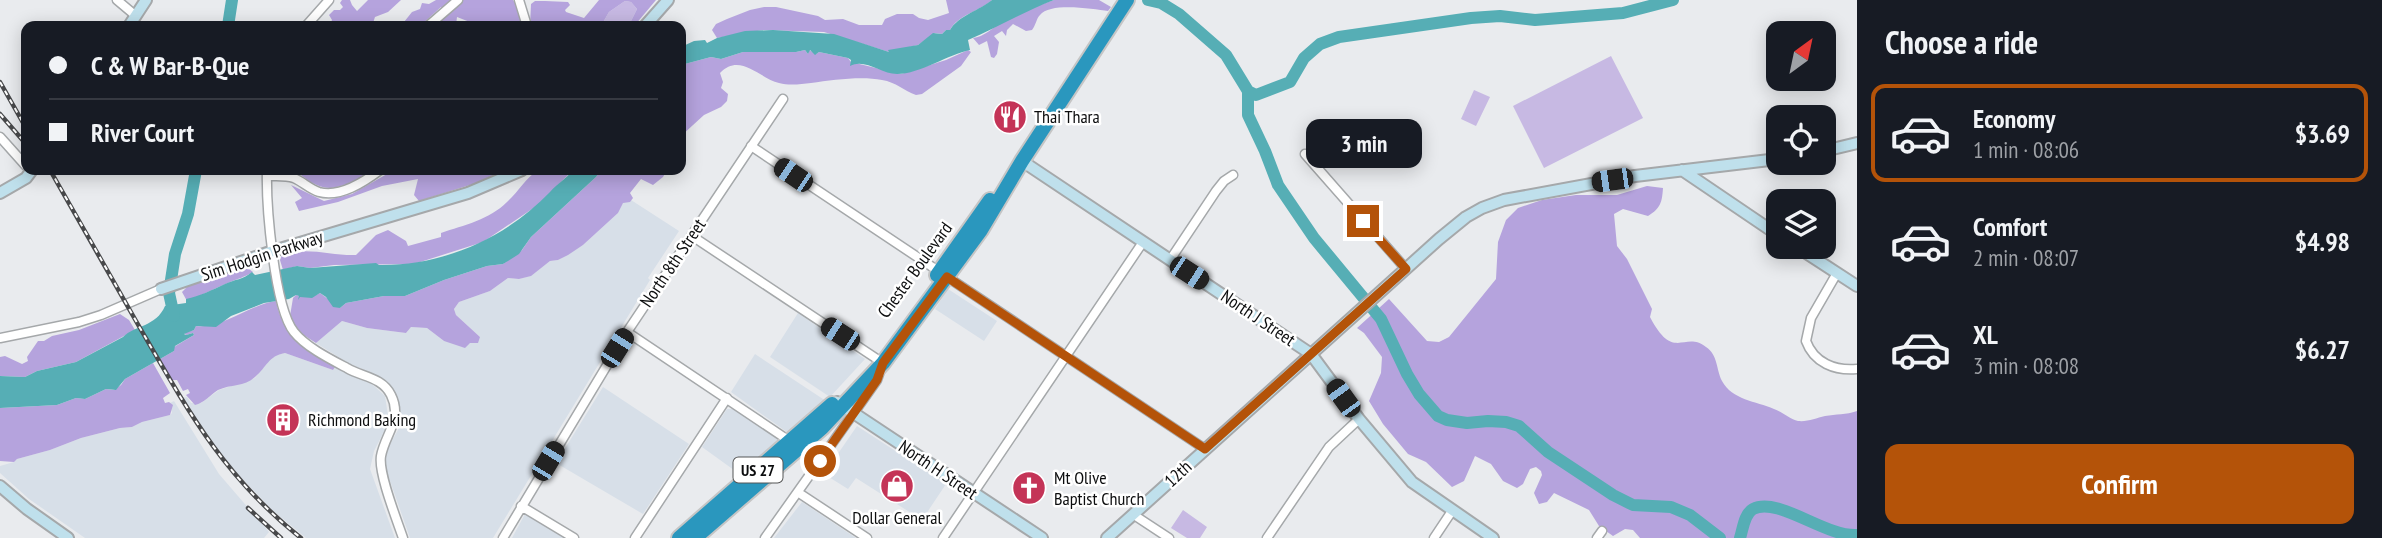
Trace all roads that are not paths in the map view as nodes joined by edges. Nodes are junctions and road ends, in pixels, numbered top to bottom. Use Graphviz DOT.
graph roads {
  1 [pos="117,0"];
  2 [pos="146,0"];
  3 [pos="329,0"];
  4 [pos="458,0"];
  5 [pos="519,0"];
  6 [pos="668,0"];
  7 [pos="1128,0"];
  8 [pos="136,16"];
  9 [pos="132,21"];
  10 [pos="310,21"];
  11 [pos="434,21"];
  12 [pos="525,21"];
  13 [pos="649,21"];
  14 [pos="783,99"];
  15 [pos="0,137"];
  16 [pos="1857,143"];
  17 [pos="751,146"];
  18 [pos="1836,148"];
  19 [pos="1305,154"];
  20 [pos="21,159"];
  21 [pos="1766,160"];
  22 [pos="1021,161"];
  23 [pos="1682,170"];
  24 [pos="27,175"];
  25 [pos="267,175"];
  26 [pos="280,175"];
  27 [pos="374,175"];
  28 [pos="511,175"];
  29 [pos="1233,175"];
  30 [pos="0,193"];
  31 [pos="1766,227"];
  32 [pos="692,236"];
  33 [pos="1143,242"];
  34 [pos="273,255"];
  35 [pos="1815,259"];
  36 [pos="1170,260"];
  37 [pos="1406,269"];
  38 [pos="1837,273"];
  39 [pos="943,274"];
  40 [pos="1857,286"];
  41 [pos="161,289"];
  42 [pos="627,332"];
  43 [pos="0,338"];
  44 [pos="1311,354"];
  45 [pos="1066,356"];
  46 [pos="879,360"];
  47 [pos="1857,369"];
  48 [pos="727,398"];
  49 [pos="844,407"];
  50 [pos="1359,419"];
  51 [pos="795,445"];
  52 [pos="1205,449"];
  53 [pos="0,486"];
  54 [pos="799,493"];
  55 [pos="974,494"];
  56 [pos="521,506"];
  57 [pos="1452,511"];
  58 [pos="1134,515"];
  59 [pos="68,538"];
  60 [pos="403,538"];
  61 [pos="503,538"];
  62 [pos="574,538"];
  63 [pos="635,538"];
  64 [pos="679,538"];
  65 [pos="695,538"];
  66 [pos="765,538"];
  67 [pos="867,538"];
  68 [pos="943,538"];
  69 [pos="1042,538"];
  70 [pos="1107,538"];
  71 [pos="1169,538"];
  72 [pos="1267,538"];
  73 [pos="1434,538"];
  74 [pos="1493,538"];
  1 -- 8 [label="street"];
  2 -- 8 [label="street"];
  3 -- 10 [label="street"];
  4 -- 11 [label="street"];
  5 -- 12 [label="street"];
  6 -- 13 [label="street"];
  7 -- 22 [label="highway, Chester Boulevard / US 27"];
  8 -- 9 [label="street"];
  14 -- 17 [label="street, North 8th Street"];
  15 -- 20 [label="street"];
  16 -- 18 [label="street"];
  17 -- 32 [label="street, North 8th Street"];
  17 -- 39 [label="street"];
  19 -- 37 [label="street"];
  21 -- 23 [label="street, 12th"];
  22 -- 33 [label="street, North J Street"];
  22 -- 39 [label="highway, Chester Boulevard / US 27"];
  23 -- 31 [label="street"];
  23 -- 37 [label="street, 12th"];
  24 -- 30 [label="street"];
  25 -- 34 [label="street"];
  26 -- 27 [label="street"];
  28 -- 34 [label="street, Sim Hodgin Parkway"];
  29 -- 36 [label="street"];
  32 -- 42 [label="street, North 8th Street"];
  32 -- 46 [label="street"];
  33 -- 36 [label="street, North J Street"];
  33 -- 45 [label="street"];
  34 -- 41 [label="street, Sim Hodgin Parkway"];
  34 -- 60 [label="street"];
  35 -- 38 [label="street"];
  36 -- 44 [label="street, North J Street"];
  37 -- 44 [label="street, 12th"];
  38 -- 40 [label="street"];
  38 -- 47 [label="street"];
  39 -- 45 [label="street"];
  39 -- 46 [label="highway, Chester Boulevard / US 27"];
  41 -- 43 [label="street, Sim Hodgin Parkway"];
  42 -- 48 [label="street"];
  42 -- 56 [label="street, North 8th Street"];
  44 -- 50 [label="street, North J Street"];
  44 -- 52 [label="street, 12th"];
  45 -- 52 [label="street"];
  45 -- 55 [label="street"];
  46 -- 49 [label="highway, Chester Boulevard / US 27"];
  46 -- 49 [label="street, Chester Boulevard"];
  48 -- 51 [label="street"];
  48 -- 63 [label="street"];
  49 -- 51 [label="highway, Chester Boulevard / US 27"];
  49 -- 54 [label="street, Chester Boulevard"];
  49 -- 55 [label="street, North H Street"];
  50 -- 57 [label="street, North J Street"];
  50 -- 72 [label="street"];
  51 -- 64 [label="highway, Chester Boulevard / US 27"];
  51 -- 65 [label="highway, Chester Boulevard / US 27"];
  52 -- 58 [label="street, 12th"];
  53 -- 59 [label="street"];
  54 -- 66 [label="street, Chester Boulevard"];
  54 -- 67 [label="street"];
  55 -- 68 [label="street"];
  55 -- 69 [label="street, North H Street"];
  56 -- 61 [label="street, North 8th Street"];
  56 -- 62 [label="street"];
  57 -- 73 [label="street"];
  57 -- 74 [label="street, North J Street"];
  58 -- 70 [label="street, 12th"];
  58 -- 71 [label="street"];
}
